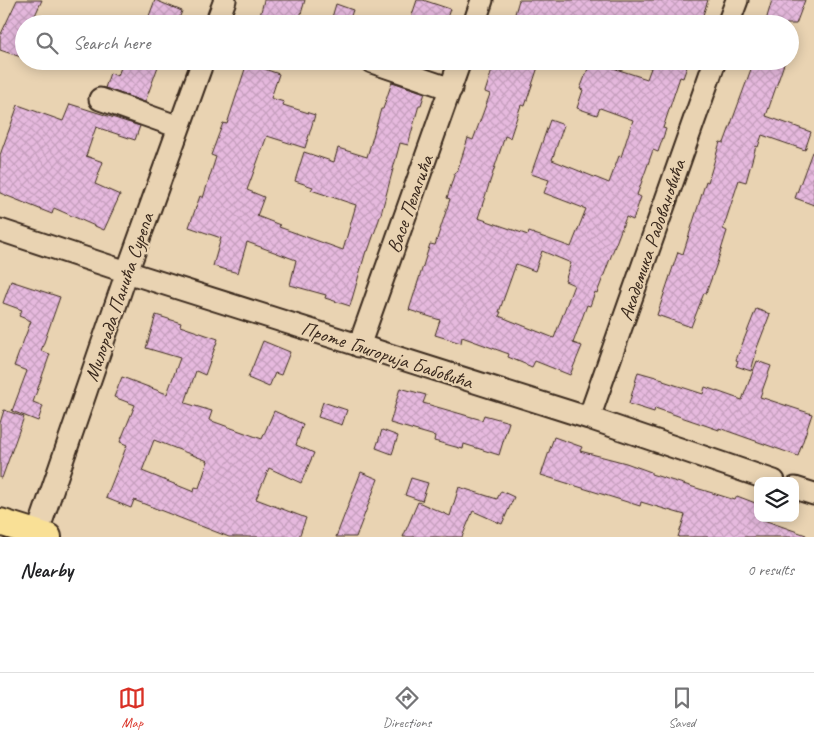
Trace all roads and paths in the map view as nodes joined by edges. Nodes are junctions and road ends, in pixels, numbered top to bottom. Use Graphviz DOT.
graph roads {
  1 [pos="225,0"];
  2 [pos="482,0"];
  3 [pos="737,0"];
  4 [pos="219,15"];
  5 [pos="477,15"];
  6 [pos="731,15"];
  7 [pos="200,70"];
  8 [pos="379,70"];
  9 [pos="457,70"];
  10 [pos="712,70"];
  11 [pos="451,89"];
  12 [pos="100,99"];
  13 [pos="179,127"];
  14 [pos="0,230"];
  15 [pos="127,272"];
  16 [pos="368,320"];
  17 [pos="321,334"];
  18 [pos="359,346"];
  19 [pos="388,355"];
  20 [pos="589,418"];
  21 [pos="762,477"];
  22 [pos="799,489"];
  23 [pos="814,494"];
  24 [pos="0,522"];
  25 [pos="40,536"];
  1 -- 4 [label="street"];
  2 -- 5 [label="street"];
  3 -- 6 [label="street"];
  7 -- 13 [label="street, Милорада Панића Сурепа"];
  8 -- 11 [label="street"];
  9 -- 11 [label="street, Васе Пелагића"];
  10 -- 20 [label="street, Академика Радовановића"];
  11 -- 16 [label="street, Васе Пелагића"];
  12 -- 13 [label="street"];
  13 -- 15 [label="street, Милорада Панића Сурепа"];
  14 -- 15 [label="street, Проте Глигорија Бабовића"];
  15 -- 17 [label="street, Проте Глигорија Бабовића"];
  15 -- 25 [label="street, Милорада Панића Сурепа"];
  16 -- 17 [label="street"];
  16 -- 18 [label="street, Васе Пелагића"];
  16 -- 19 [label="street"];
  17 -- 18 [label="street, Проте Глигорија Бабовића"];
  18 -- 19 [label="street, Проте Глигорија Бабовића"];
  19 -- 20 [label="street, Проте Глигорија Бабовића"];
  20 -- 21 [label="street, Проте Глигорија Бабовића"];
  22 -- 23 [label="street"];
  24 -- 25 [label="main road"];
}
